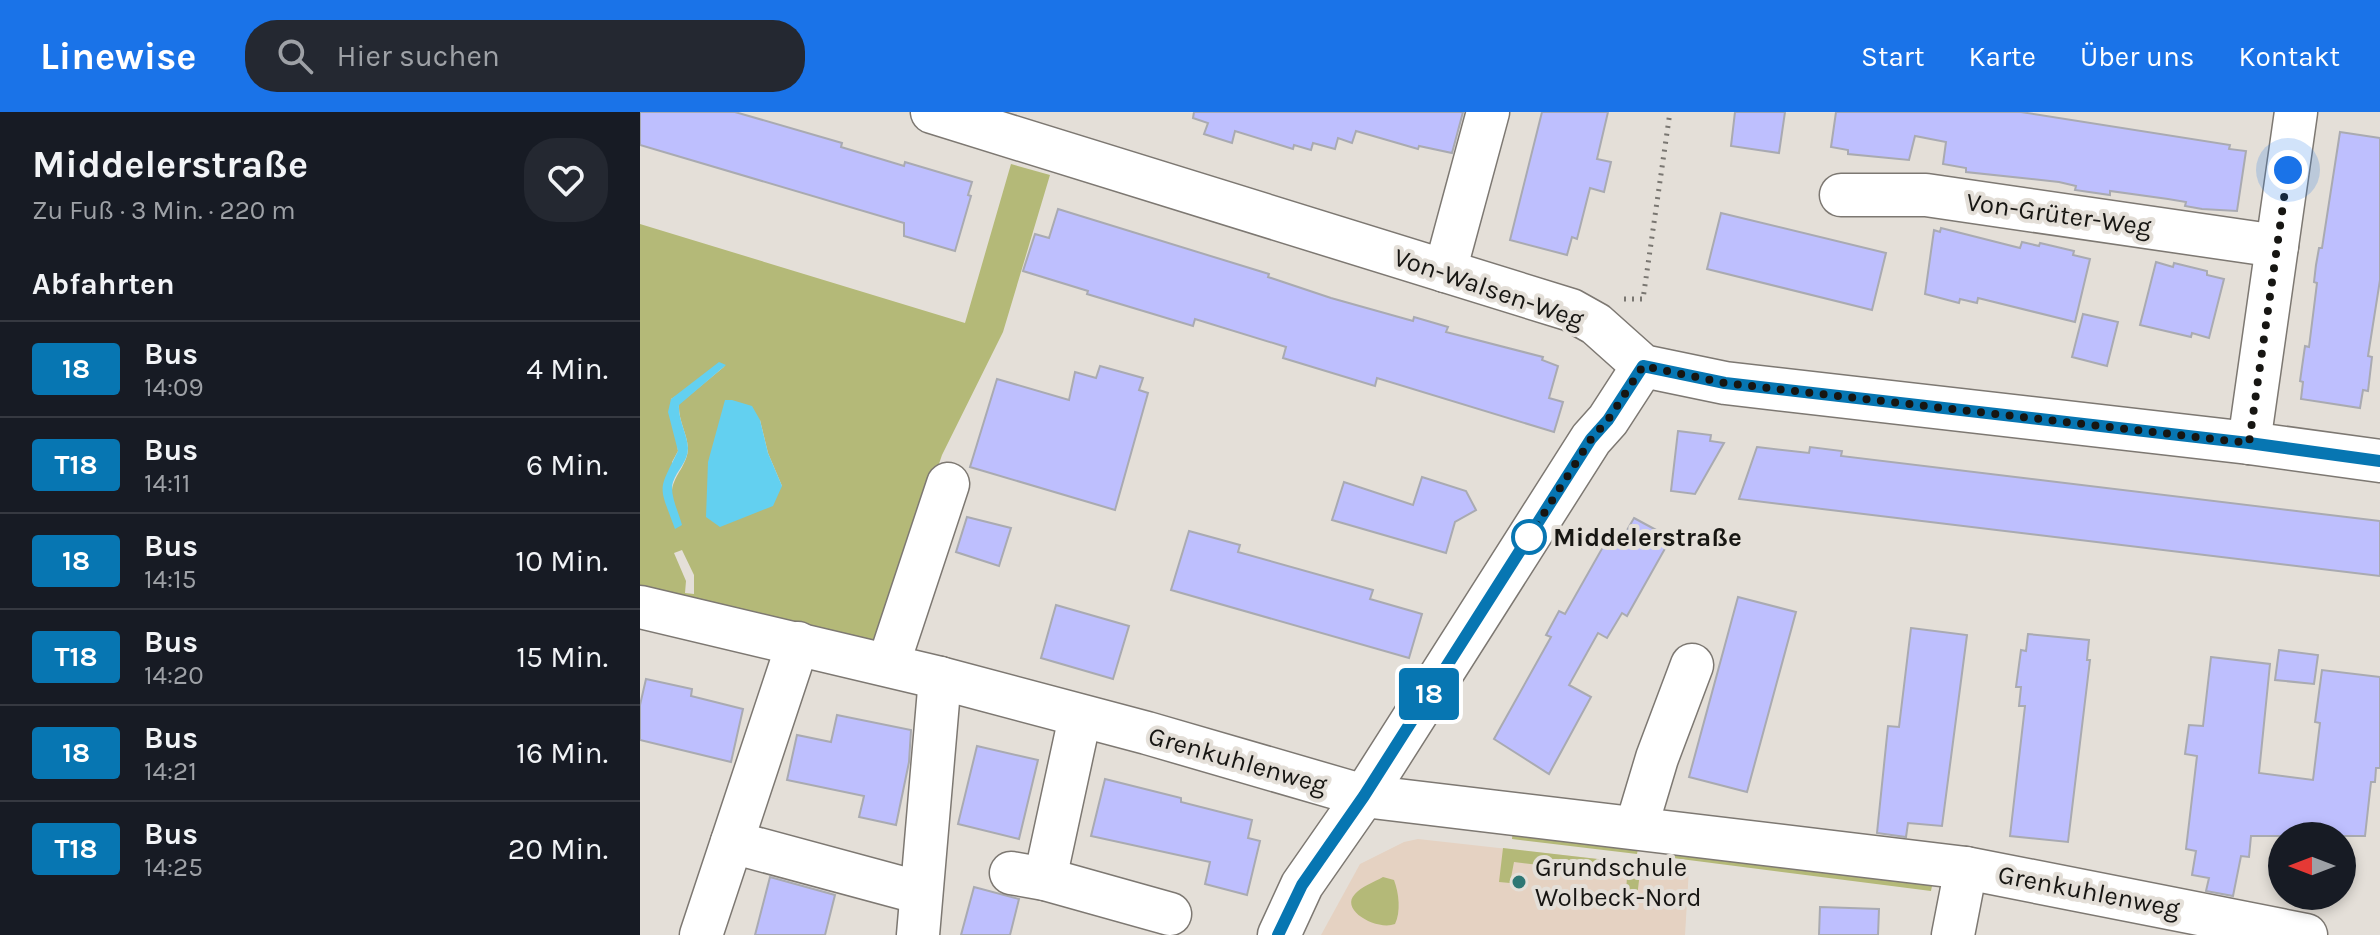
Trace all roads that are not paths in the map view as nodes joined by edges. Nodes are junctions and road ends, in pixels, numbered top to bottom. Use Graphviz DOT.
graph roads {
  1 [pos="932,112"];
  2 [pos="1488,112"];
  3 [pos="2296,112"];
  4 [pos="1841,195"];
  5 [pos="2277,246"];
  6 [pos="1445,271"];
  7 [pos="1643,366"];
  8 [pos="2249,443"];
  9 [pos="2380,461"];
  10 [pos="948,484"];
  11 [pos="640,607"];
  12 [pos="798,643"];
  13 [pos="888,665"];
  14 [pos="1692,665"];
  15 [pos="940,678"];
  16 [pos="1080,717"];
  17 [pos="1364,796"];
  18 [pos="1636,828"];
  19 [pos="732,842"];
  20 [pos="1966,868"];
  21 [pos="921,893"];
  22 [pos="1170,914"];
  23 [pos="2139,918"];
  24 [pos="701,935"];
  25 [pos="918,935"];
  26 [pos="1279,935"];
  27 [pos="1953,935"];
  28 [pos="2306,935"];
  1 -- 6 [label="street, Von-Walsen-Weg"];
  2 -- 6 [label="street"];
  3 -- 5 [label="street"];
  4 -- 5 [label="street, Von-Grüter-Weg"];
  5 -- 8 [label="street"];
  6 -- 7 [label="street, Von-Walsen-Weg"];
  7 -- 8 [label="street"];
  7 -- 17 [label="street"];
  8 -- 9 [label="street"];
  10 -- 13 [label="street"];
  11 -- 12 [label="street, Grenkuhlenweg"];
  12 -- 13 [label="street, Grenkuhlenweg"];
  12 -- 19 [label="street"];
  13 -- 15 [label="street, Grenkuhlenweg"];
  14 -- 18 [label="street"];
  15 -- 16 [label="street, Grenkuhlenweg"];
  15 -- 21 [label="street"];
  16 -- 17 [label="street, Grenkuhlenweg"];
  16 -- 22 [label="street"];
  17 -- 18 [label="street, Grenkuhlenweg"];
  17 -- 26 [label="street"];
  18 -- 20 [label="street, Grenkuhlenweg"];
  19 -- 21 [label="street"];
  19 -- 24 [label="street"];
  20 -- 23 [label="street, Grenkuhlenweg"];
  20 -- 27 [label="street, Grenkuhlenweg"];
  21 -- 25 [label="street"];
  23 -- 28 [label="street, Grenkuhlenweg"];
}
